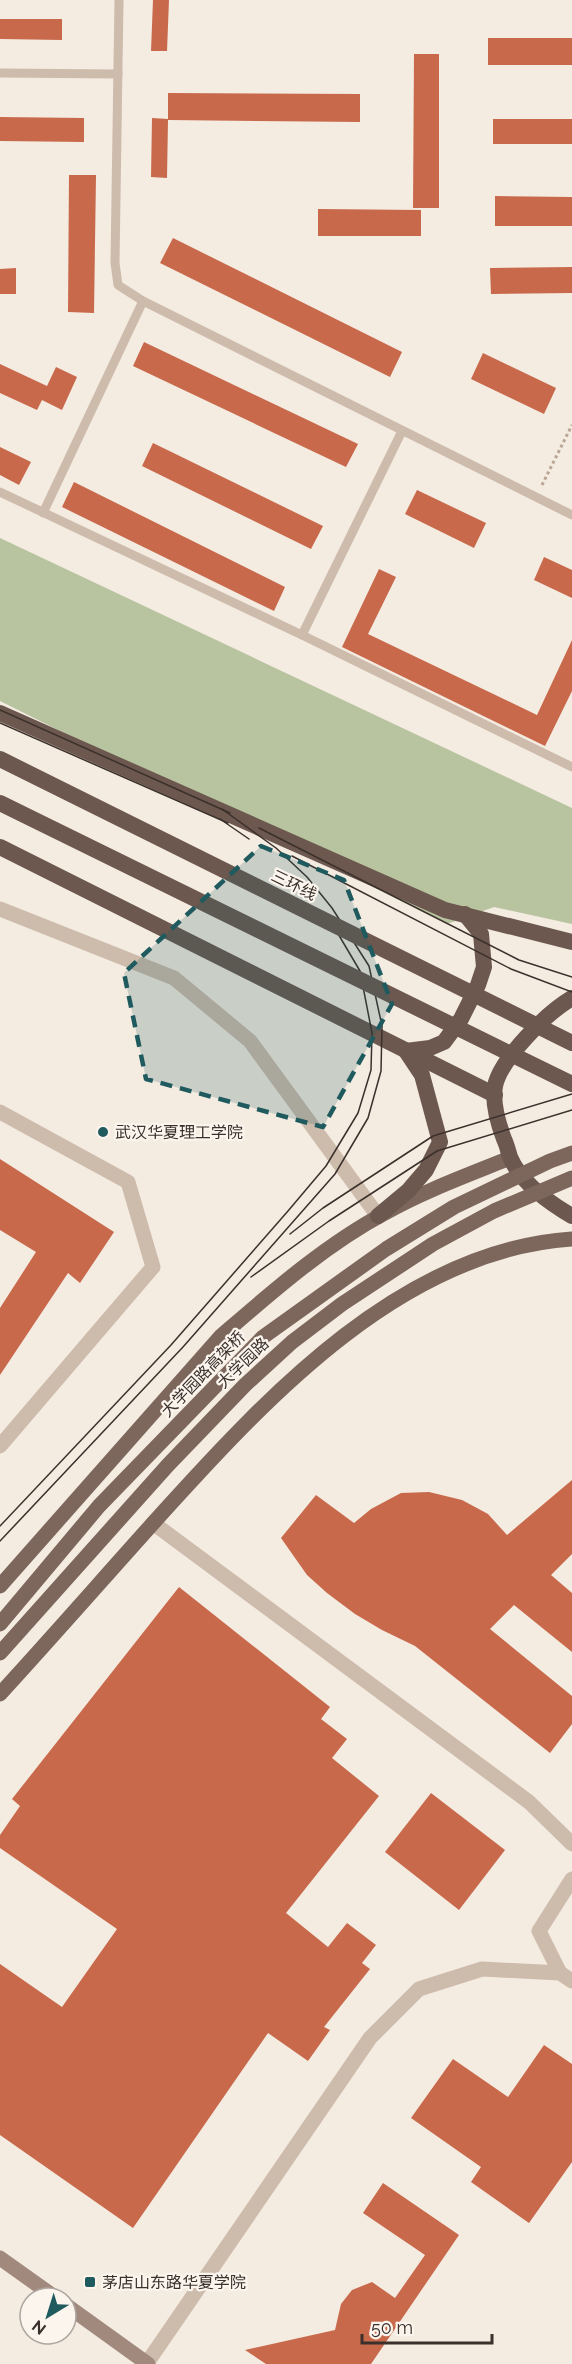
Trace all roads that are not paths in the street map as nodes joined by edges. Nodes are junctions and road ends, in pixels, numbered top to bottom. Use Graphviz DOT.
graph roads {
  1 [pos="119,0"];
  2 [pos="0,73"];
  3 [pos="118,74"];
  4 [pos="143,301"];
  5 [pos="402,430"];
  6 [pos="0,492"];
  7 [pos="43,513"];
  8 [pos="572,515"];
  9 [pos="303,635"];
  10 [pos="0,713"];
  11 [pos="572,754"];
  12 [pos="0,759"];
  13 [pos="570,766"];
  14 [pos="0,803"];
  15 [pos="0,847"];
  16 [pos="0,909"];
  17 [pos="465,915"];
  18 [pos="572,942"];
  19 [pos="572,998"];
  20 [pos="572,1043"];
  21 [pos="406,1051"];
  22 [pos="572,1084"];
  23 [pos="495,1095"];
  24 [pos="0,1112"];
  25 [pos="572,1153"];
  26 [pos="510,1158"];
  27 [pos="572,1178"];
  28 [pos="378,1216"];
  29 [pos="572,1216"];
  30 [pos="572,1239"];
  31 [pos="0,1446"];
  32 [pos="153,1523"];
  33 [pos="0,1586"];
  34 [pos="0,1624"];
  35 [pos="0,1653"];
  36 [pos="3,1689"];
  37 [pos="572,1844"];
  38 [pos="572,1879"];
  39 [pos="566,1977"];
  40 [pos="0,2258"];
  41 [pos="39,2286"];
  42 [pos="78,2314"];
  43 [pos="147,2364"];
  1 -- 3 [label="lane"];
  2 -- 3 [label="lane"];
  3 -- 4 [label="lane"];
  4 -- 5 [label="lane"];
  4 -- 7 [label="lane"];
  5 -- 8 [label="lane"];
  5 -- 9 [label="lane"];
  6 -- 7 [label="lane"];
  7 -- 9 [label="lane"];
  9 -- 13 [label="lane"];
  10 -- 17 [label="highway"];
  11 -- 13 [label="lane"];
  12 -- 20 [label="highway, 三环线, bridge"];
  14 -- 22 [label="highway, bridge"];
  15 -- 21 [label="highway"];
  16 -- 28 [label="street"];
  17 -- 18 [label="highway"];
  17 -- 21 [label="highway"];
  19 -- 23 [label="highway"];
  21 -- 23 [label="highway"];
  21 -- 28 [label="highway"];
  23 -- 26 [label="highway"];
  24 -- 31 [label="street"];
  25 -- 34 [label="main road, 大学园路高架桥, bridge"];
  26 -- 28 [label="main road, 大学园路"];
  26 -- 29 [label="highway"];
  27 -- 35 [label="main road, 大学园路, bridge"];
  28 -- 33 [label="main road, 大学园路"];
  30 -- 32 [label="main road"];
  32 -- 36 [label="main road"];
  32 -- 37 [label="street"];
  38 -- 39 [label="street"];
  39 -- 43 [label="street"];
  40 -- 41 [label="main road"];
  42 -- 43 [label="main road"];
}
